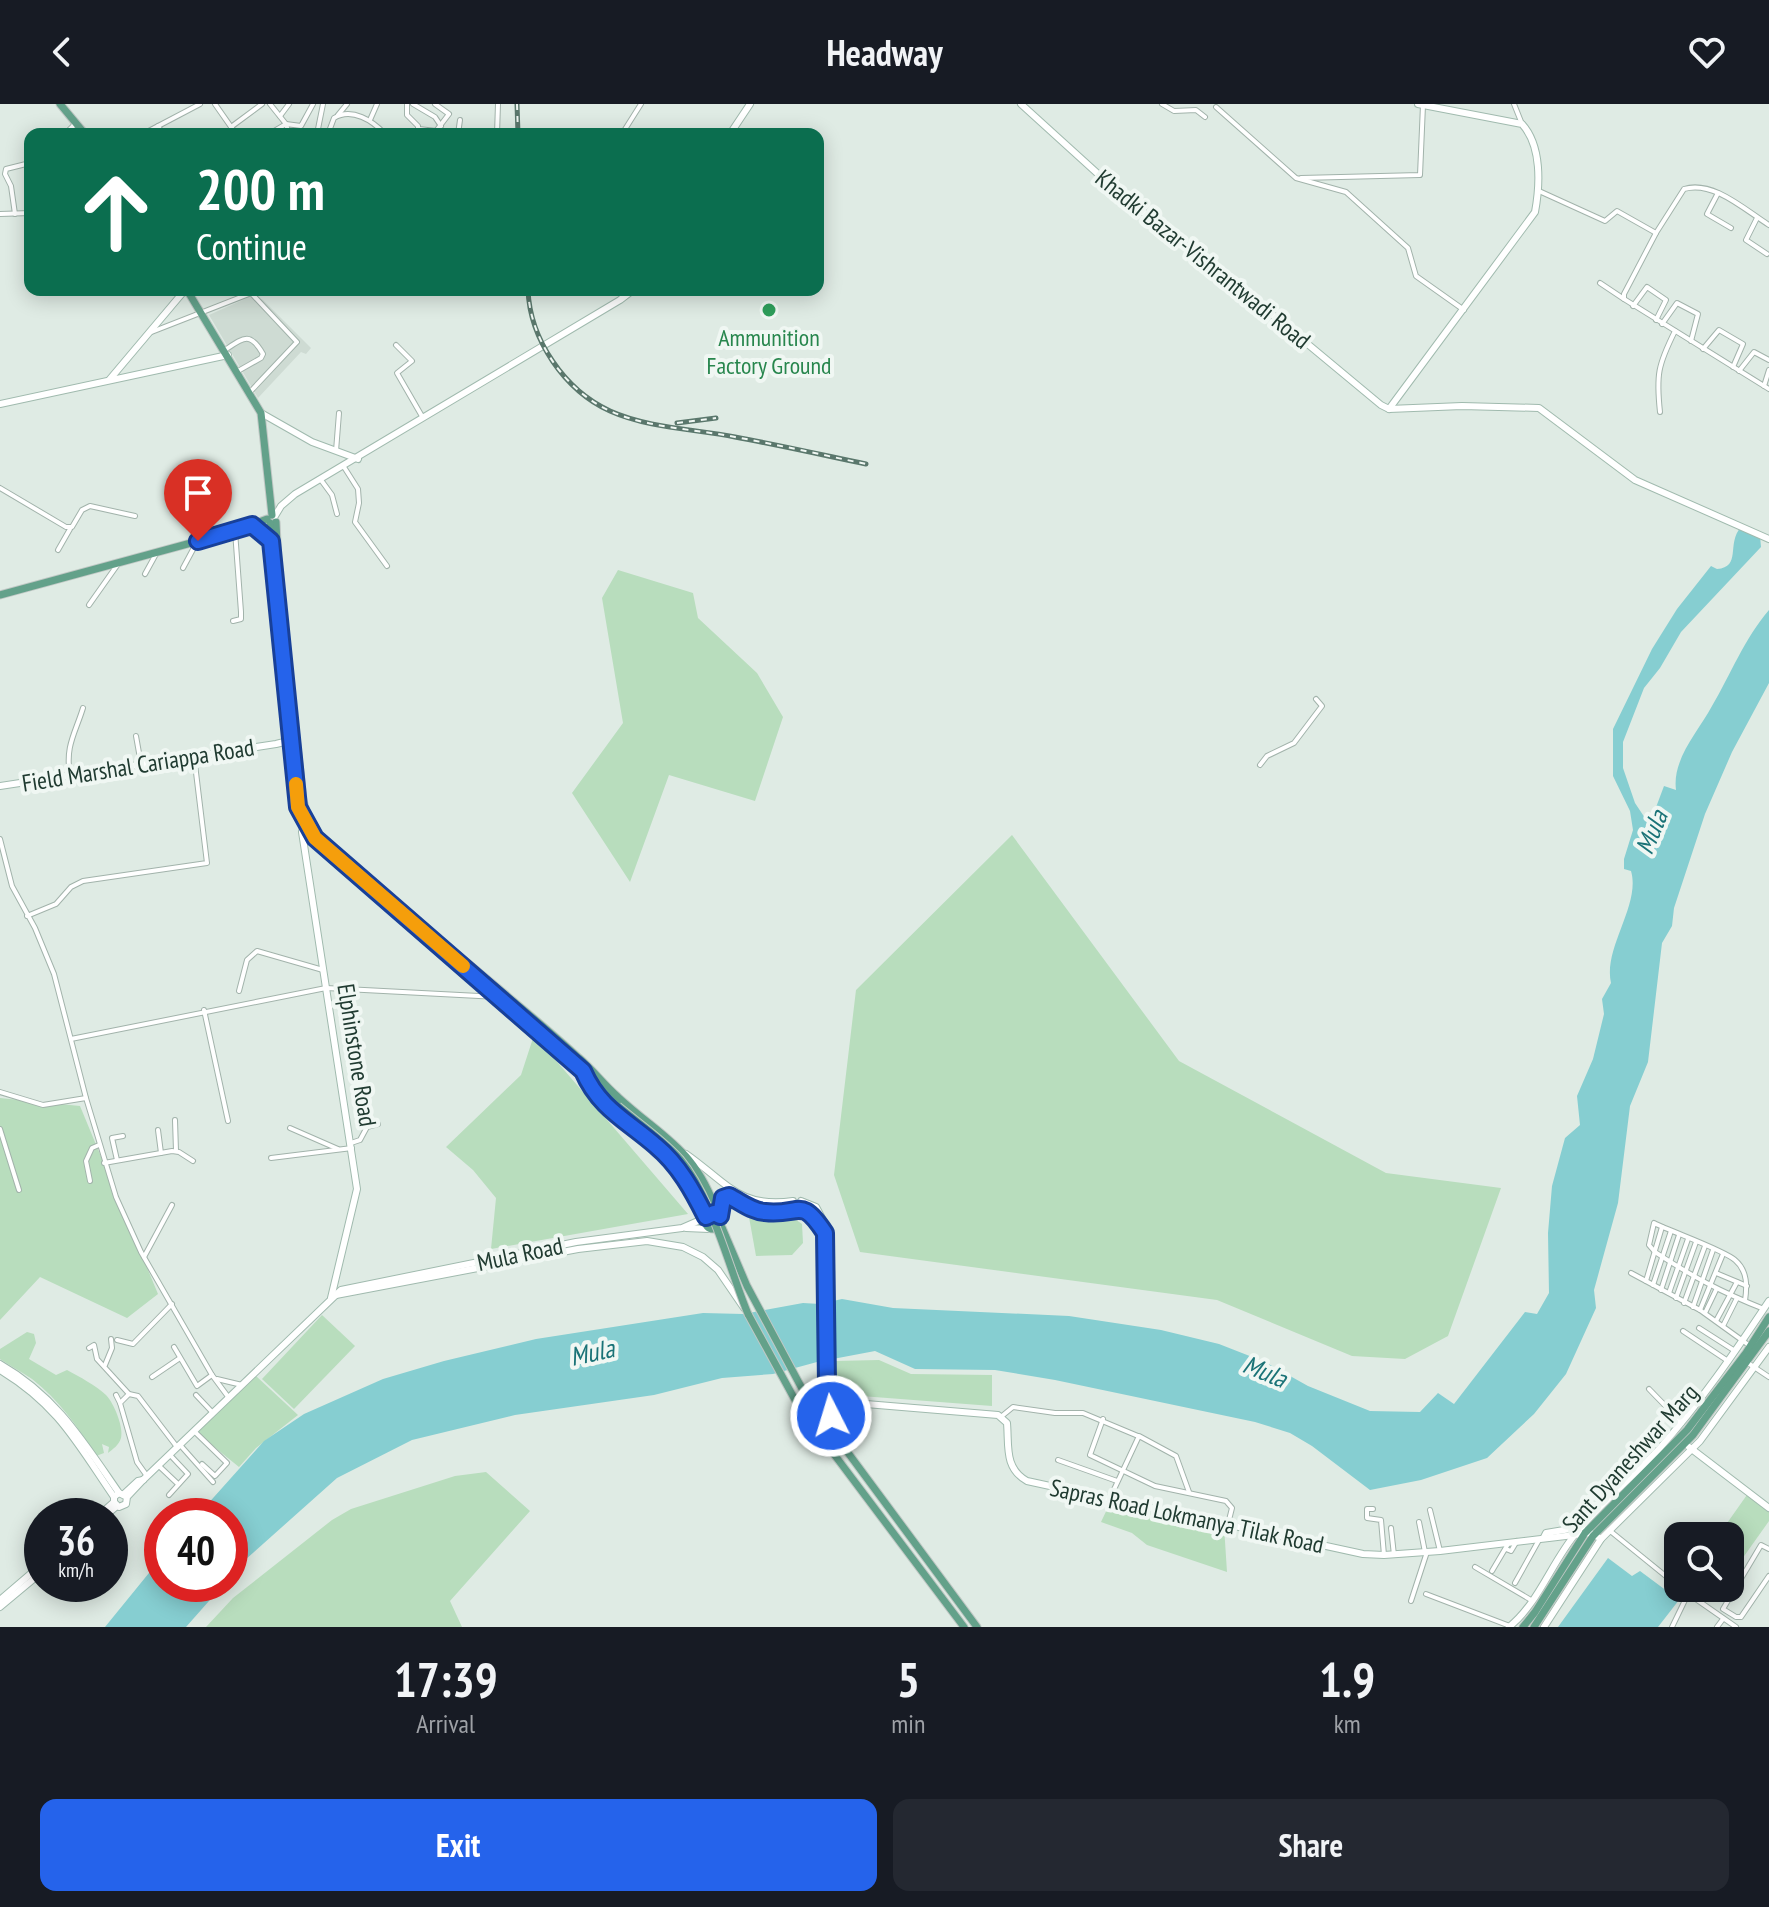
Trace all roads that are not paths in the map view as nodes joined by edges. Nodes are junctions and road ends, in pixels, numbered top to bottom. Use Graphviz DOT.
graph roads {
  1 [pos="60,104"];
  2 [pos="200,104"];
  3 [pos="215,104"];
  4 [pos="262,104"];
  5 [pos="270,104"];
  6 [pos="289,104"];
  7 [pos="313,104"];
  8 [pos="323,104"];
  9 [pos="347,104"];
  10 [pos="377,104"];
  11 [pos="410,104"];
  12 [pos="435,104"];
  13 [pos="498,104"];
  14 [pos="641,104"];
  15 [pos="750,104"];
  16 [pos="1021,104"];
  17 [pos="1162,104"];
  18 [pos="1421,104"];
  19 [pos="1514,104"];
  20 [pos="1216,107"];
  21 [pos="280,116"];
  22 [pos="336,117"];
  23 [pos="1205,117"];
  24 [pos="460,120"];
  25 [pos="370,121"];
  26 [pos="76,123"];
  27 [pos="286,124"];
  28 [pos="1522,124"];
  29 [pos="158,126"];
  30 [pos="441,126"];
  31 [pos="231,127"];
  32 [pos="71,128"];
  33 [pos="80,128"];
  34 [pos="154,128"];
  35 [pos="279,128"];
  36 [pos="287,128"];
  37 [pos="318,128"];
  38 [pos="331,128"];
  39 [pos="378,128"];
  40 [pos="415,128"];
  41 [pos="459,128"];
  42 [pos="497,128"];
  43 [pos="626,128"];
  44 [pos="734,128"];
  45 [pos="24,164"];
  46 [pos="1296,178"];
  47 [pos="1539,191"];
  48 [pos="1718,193"];
  49 [pos="24,213"];
  50 [pos="0,214"];
  51 [pos="15,214"];
  52 [pos="1757,218"];
  53 [pos="1769,225"];
  54 [pos="1731,228"];
  55 [pos="1656,233"];
  56 [pos="1767,254"];
  57 [pos="1600,283"];
  58 [pos="181,296"];
  59 [pos="190,296"];
  60 [pos="244,296"];
  61 [pos="254,296"];
  62 [pos="625,296"];
  63 [pos="1624,299"];
  64 [pos="1633,306"];
  65 [pos="1464,310"];
  66 [pos="202,313"];
  67 [pos="1656,320"];
  68 [pos="1662,324"];
  69 [pos="1675,331"];
  70 [pos="149,333"];
  71 [pos="1691,341"];
  72 [pos="396,345"];
  73 [pos="1703,349"];
  74 [pos="226,353"];
  75 [pos="1769,360"];
  76 [pos="1733,367"];
  77 [pos="1769,370"];
  78 [pos="238,371"];
  79 [pos="1739,371"];
  80 [pos="109,381"];
  81 [pos="1767,387"];
  82 [pos="250,392"];
  83 [pos="0,404"];
  84 [pos="1389,409"];
  85 [pos="1660,412"];
  86 [pos="261,413"];
  87 [pos="339,413"];
  88 [pos="423,419"];
  89 [pos="336,451"];
  90 [pos="358,459"];
  91 [pos="344,467"];
  92 [pos="321,480"];
  93 [pos="0,488"];
  94 [pos="337,514"];
  95 [pos="135,516"];
  96 [pos="272,518"];
  97 [pos="254,524"];
  98 [pos="72,527"];
  99 [pos="235,531"];
  100 [pos="1769,539"];
  101 [pos="198,541"];
  102 [pos="271,541"];
  103 [pos="58,550"];
  104 [pos="158,552"];
  105 [pos="119,563"];
  106 [pos="387,566"];
  107 [pos="183,568"];
  108 [pos="145,574"];
  109 [pos="0,595"];
  110 [pos="89,605"];
  111 [pos="233,621"];
  112 [pos="1316,699"];
  113 [pos="83,708"];
  114 [pos="136,736"];
  115 [pos="294,743"];
  116 [pos="194,756"];
  117 [pos="141,764"];
  118 [pos="1260,765"];
  119 [pos="70,775"];
  120 [pos="0,786"];
  121 [pos="306,819"];
  122 [pos="0,839"];
  123 [pos="27,916"];
  124 [pos="323,970"];
  125 [pos="326,988"];
  126 [pos="239,991"];
  127 [pos="501,995"];
  128 [pos="204,1010"];
  129 [pos="71,1039"];
  130 [pos="583,1071"];
  131 [pos="0,1092"];
  132 [pos="86,1098"];
  133 [pos="175,1120"];
  134 [pos="228,1121"];
  135 [pos="378,1124"];
  136 [pos="290,1128"];
  137 [pos="0,1129"];
  138 [pos="158,1130"];
  139 [pos="123,1136"];
  140 [pos="112,1138"];
  141 [pos="99,1143"];
  142 [pos="352,1146"];
  143 [pos="340,1150"];
  144 [pos="176,1151"];
  145 [pos="161,1153"];
  146 [pos="686,1154"];
  147 [pos="271,1158"];
  148 [pos="117,1161"];
  149 [pos="193,1161"];
  150 [pos="104,1163"];
  151 [pos="90,1181"];
  152 [pos="19,1190"];
  153 [pos="172,1205"];
  154 [pos="798,1205"];
  155 [pos="706,1218"];
  156 [pos="720,1219"];
  157 [pos="682,1228"];
  158 [pos="709,1229"];
  159 [pos="1671,1231"];
  160 [pos="1679,1235"];
  161 [pos="1688,1239"];
  162 [pos="1696,1242"];
  163 [pos="1705,1246"];
  164 [pos="567,1249"];
  165 [pos="1713,1250"];
  166 [pos="1655,1252"];
  167 [pos="1723,1254"];
  168 [pos="144,1257"];
  169 [pos="1663,1257"];
  170 [pos="1670,1262"];
  171 [pos="1678,1268"];
  172 [pos="1685,1272"];
  173 [pos="1631,1273"];
  174 [pos="1716,1273"];
  175 [pos="1694,1277"];
  176 [pos="1646,1281"];
  177 [pos="1701,1282"];
  178 [pos="1737,1282"];
  179 [pos="1653,1285"];
  180 [pos="1747,1286"];
  181 [pos="1713,1288"];
  182 [pos="1661,1290"];
  183 [pos="1668,1294"];
  184 [pos="1728,1295"];
  185 [pos="334,1296"];
  186 [pos="1676,1298"];
  187 [pos="1737,1298"];
  188 [pos="1745,1301"];
  189 [pos="1769,1301"];
  190 [pos="1684,1303"];
  191 [pos="172,1304"];
  192 [pos="1693,1307"];
  193 [pos="1702,1312"];
  194 [pos="1766,1313"];
  195 [pos="748,1314"];
  196 [pos="1716,1321"];
  197 [pos="1723,1326"];
  198 [pos="1699,1328"];
  199 [pos="1683,1331"];
  200 [pos="1769,1331"];
  201 [pos="1746,1343"];
  202 [pos="174,1347"];
  203 [pos="1769,1347"];
  204 [pos="89,1348"];
  205 [pos="1735,1351"];
  206 [pos="180,1358"];
  207 [pos="1728,1361"];
  208 [pos="105,1365"];
  209 [pos="1751,1365"];
  210 [pos="0,1367"];
  211 [pos="213,1376"];
  212 [pos="152,1377"];
  213 [pos="1769,1377"];
  214 [pos="242,1385"];
  215 [pos="1649,1389"];
  216 [pos="129,1394"];
  217 [pos="116,1395"];
  218 [pos="196,1395"];
  219 [pos="229,1398"];
  220 [pos="830,1401"];
  221 [pos="847,1402"];
  222 [pos="120,1403"];
  223 [pos="213,1413"];
  224 [pos="1002,1416"];
  225 [pos="835,1417"];
  226 [pos="1103,1419"];
  227 [pos="1682,1423"];
  228 [pos="195,1432"];
  229 [pos="832,1432"];
  230 [pos="1139,1436"];
  231 [pos="1682,1441"];
  232 [pos="180,1447"];
  233 [pos="171,1456"];
  234 [pos="1058,1460"];
  235 [pos="202,1464"];
  236 [pos="159,1466"];
  237 [pos="1122,1470"];
  238 [pos="145,1478"];
  239 [pos="1117,1481"];
  240 [pos="213,1482"];
  241 [pos="179,1484"];
  242 [pos="1189,1492"];
  243 [pos="169,1495"];
  244 [pos="119,1498"];
  245 [pos="1110,1498"];
  246 [pos="1373,1506"];
  247 [pos="1769,1508"];
  248 [pos="1430,1510"];
  249 [pos="1419,1522"];
  250 [pos="1228,1524"];
  251 [pos="1391,1528"];
  252 [pos="1583,1530"];
  253 [pos="1600,1532"];
  254 [pos="1574,1535"];
  255 [pos="1545,1537"];
  256 [pos="1511,1544"];
  257 [pos="1565,1547"];
  258 [pos="1769,1549"];
  259 [pos="1440,1551"];
  260 [pos="1426,1552"];
  261 [pos="1384,1555"];
  262 [pos="1394,1555"];
  263 [pos="1475,1567"];
  264 [pos="1492,1571"];
  265 [pos="1664,1577"];
  266 [pos="24,1579"];
  267 [pos="1768,1580"];
  268 [pos="1515,1583"];
  269 [pos="24,1587"];
  270 [pos="1426,1594"];
  271 [pos="0,1600"];
  272 [pos="1531,1600"];
  273 [pos="1411,1601"];
  274 [pos="1684,1602"];
  275 [pos="1699,1602"];
  276 [pos="0,1607"];
  277 [pos="1723,1619"];
  278 [pos="1510,1626"];
  279 [pos="964,1627"];
  280 [pos="977,1627"];
  281 [pos="1523,1627"];
  282 [pos="1534,1627"];
  283 [pos="1544,1627"];
  284 [pos="1672,1627"];
  285 [pos="1717,1627"];
  286 [pos="1736,1627"];
  1 -- 26 [label="main road"];
  2 -- 29 [label="street"];
  3 -- 31 [label="street"];
  4 -- 31 [label="street"];
  5 -- 21 [label="street"];
  6 -- 21 [label="street"];
  7 -- 27 [label="street"];
  8 -- 37 [label="street"];
  9 -- 22 [label="street"];
  10 -- 25 [label="street"];
  11 -- 30 [label="street"];
  11 -- 40 [label="street"];
  12 -- 30 [label="street"];
  13 -- 42 [label="street"];
  14 -- 43 [label="street"];
  15 -- 44 [label="street"];
  16 -- 84 [label="street, Khadki Bazar-Vishrantwadi Road"];
  17 -- 23 [label="street"];
  18 -- 28 [label="street"];
  18 -- 46 [label="street"];
  19 -- 28 [label="street"];
  20 -- 46 [label="street"];
  21 -- 27 [label="street"];
  22 -- 25 [label="street"];
  22 -- 38 [label="street"];
  24 -- 41 [label="street"];
  25 -- 39 [label="street"];
  26 -- 32 [label="street"];
  26 -- 33 [label="main road"];
  27 -- 35 [label="street"];
  27 -- 36 [label="street"];
  28 -- 47 [label="street"];
  29 -- 34 [label="street"];
  45 -- 51 [label="street"];
  46 -- 65 [label="street"];
  47 -- 55 [label="street"];
  47 -- 65 [label="street"];
  48 -- 52 [label="street"];
  48 -- 54 [label="street"];
  48 -- 55 [label="street"];
  49 -- 51 [label="street"];
  50 -- 51 [label="street"];
  52 -- 53 [label="street"];
  52 -- 56 [label="street"];
  55 -- 63 [label="street"];
  57 -- 63 [label="street"];
  58 -- 70 [label="street"];
  59 -- 66 [label="main road, Elphinstone Road"];
  60 -- 66 [label="street"];
  61 -- 82 [label="street"];
  62 -- 88 [label="street"];
  63 -- 64 [label="street"];
  64 -- 67 [label="street"];
  64 -- 67 [label="street"];
  65 -- 84 [label="street"];
  66 -- 70 [label="street"];
  66 -- 74 [label="main road, Elphinstone Road"];
  67 -- 68 [label="street"];
  68 -- 69 [label="street"];
  68 -- 71 [label="street"];
  69 -- 71 [label="street"];
  69 -- 85 [label="street"];
  70 -- 80 [label="street"];
  71 -- 73 [label="street"];
  72 -- 88 [label="street"];
  73 -- 76 [label="street"];
  73 -- 76 [label="street"];
  74 -- 78 [label="main road, Elphinstone Road"];
  74 -- 78 [label="street"];
  74 -- 80 [label="street"];
  75 -- 79 [label="street"];
  76 -- 79 [label="street"];
  77 -- 81 [label="street"];
  78 -- 82 [label="main road, Elphinstone Road"];
  79 -- 81 [label="street"];
  80 -- 83 [label="street"];
  82 -- 86 [label="main road, Elphinstone Road"];
  84 -- 100 [label="street"];
  86 -- 89 [label="street"];
  86 -- 96 [label="main road, Elphinstone Road"];
  87 -- 89 [label="street"];
  88 -- 90 [label="street"];
  89 -- 90 [label="street"];
  90 -- 91 [label="street"];
  91 -- 92 [label="street"];
  91 -- 106 [label="street"];
  92 -- 94 [label="street"];
  92 -- 96 [label="street"];
  93 -- 98 [label="street"];
  95 -- 98 [label="street"];
  96 -- 97 [label="main road"];
  96 -- 102 [label="main road"];
  96 -- 115 [label="main road, Elphinstone Road"];
  97 -- 99 [label="main road"];
  97 -- 102 [label="main road"];
  98 -- 103 [label="street"];
  99 -- 101 [label="main road"];
  99 -- 111 [label="street"];
  101 -- 104 [label="main road"];
  101 -- 107 [label="street"];
  102 -- 115 [label="main road"];
  104 -- 105 [label="main road"];
  104 -- 108 [label="street"];
  105 -- 109 [label="main road"];
  105 -- 110 [label="street"];
  112 -- 118 [label="street"];
  113 -- 119 [label="street"];
  114 -- 117 [label="street"];
  115 -- 116 [label="street, Field Marshal Cariappa Road"];
  115 -- 121 [label="main road, Elphinstone Road"];
  116 -- 117 [label="street, Field Marshal Cariappa Road"];
  116 -- 123 [label="street"];
  117 -- 119 [label="street, Field Marshal Cariappa Road"];
  119 -- 120 [label="street, Field Marshal Cariappa Road"];
  121 -- 124 [label="street, Elphinstone Road"];
  121 -- 127 [label="main road, Elphinstone Road"];
  122 -- 123 [label="street"];
  123 -- 129 [label="street"];
  124 -- 125 [label="street, Elphinstone Road"];
  124 -- 126 [label="street"];
  125 -- 127 [label="street"];
  125 -- 128 [label="street"];
  125 -- 142 [label="street, Elphinstone Road"];
  127 -- 130 [label="main road"];
  127 -- 146 [label="main road"];
  128 -- 129 [label="street"];
  128 -- 134 [label="street"];
  129 -- 132 [label="street"];
  130 -- 155 [label="main road"];
  130 -- 195 [label="main road, bridge"];
  131 -- 132 [label="street"];
  132 -- 141 [label="street"];
  133 -- 144 [label="street"];
  135 -- 142 [label="street"];
  136 -- 143 [label="street"];
  137 -- 152 [label="street"];
  138 -- 145 [label="street"];
  139 -- 140 [label="street"];
  140 -- 141 [label="street"];
  140 -- 148 [label="street"];
  141 -- 150 [label="street"];
  141 -- 151 [label="street"];
  142 -- 143 [label="street"];
  142 -- 185 [label="street, Elphinstone Road"];
  143 -- 147 [label="street"];
  144 -- 145 [label="street"];
  144 -- 149 [label="street"];
  145 -- 148 [label="street"];
  146 -- 154 [label="street"];
  146 -- 156 [label="main road"];
  148 -- 150 [label="street"];
  150 -- 168 [label="street"];
  153 -- 168 [label="street"];
  154 -- 156 [label="street"];
  154 -- 220 [label="street"];
  155 -- 156 [label="main road"];
  155 -- 157 [label="street, Mula Road"];
  155 -- 158 [label="main road"];
  156 -- 158 [label="main road"];
  156 -- 229 [label="main road"];
  157 -- 158 [label="street"];
  157 -- 164 [label="street, Mula Road"];
  159 -- 160 [label="street"];
  159 -- 166 [label="street"];
  159 -- 169 [label="street"];
  160 -- 161 [label="street"];
  160 -- 170 [label="street"];
  161 -- 162 [label="street"];
  161 -- 171 [label="street"];
  162 -- 163 [label="street"];
  162 -- 172 [label="street"];
  163 -- 165 [label="street"];
  163 -- 175 [label="street"];
  164 -- 185 [label="street, Mula Road"];
  164 -- 195 [label="street, bridge"];
  165 -- 167 [label="street"];
  165 -- 177 [label="street"];
  166 -- 169 [label="street"];
  166 -- 176 [label="street"];
  167 -- 174 [label="street"];
  167 -- 180 [label="street"];
  168 -- 191 [label="street"];
  169 -- 170 [label="street"];
  169 -- 179 [label="street"];
  170 -- 171 [label="street"];
  170 -- 182 [label="street"];
  171 -- 172 [label="street"];
  171 -- 183 [label="street"];
  172 -- 175 [label="street"];
  172 -- 186 [label="street"];
  173 -- 176 [label="street"];
  174 -- 178 [label="street"];
  174 -- 181 [label="street"];
  175 -- 177 [label="street"];
  175 -- 190 [label="street"];
  176 -- 179 [label="street"];
  177 -- 181 [label="street"];
  177 -- 192 [label="street"];
  178 -- 180 [label="street"];
  178 -- 184 [label="street"];
  179 -- 182 [label="street"];
  180 -- 188 [label="street"];
  181 -- 184 [label="street"];
  181 -- 193 [label="street"];
  182 -- 183 [label="street"];
  183 -- 186 [label="street"];
  184 -- 187 [label="street"];
  184 -- 196 [label="street"];
  185 -- 214 [label="street"];
  186 -- 190 [label="street"];
  187 -- 188 [label="street"];
  187 -- 197 [label="street"];
  188 -- 194 [label="street"];
  189 -- 194 [label="street"];
  190 -- 192 [label="street"];
  191 -- 208 [label="street"];
  191 -- 211 [label="street"];
  192 -- 193 [label="street"];
  193 -- 196 [label="street"];
  194 -- 201 [label="main road, Sant Dyaneshwar Marg"];
  195 -- 279 [label="main road"];
  196 -- 197 [label="street"];
  197 -- 201 [label="street"];
  198 -- 205 [label="street"];
  199 -- 207 [label="street"];
  200 -- 209 [label="main road, Sant Dyaneshwar Marg"];
  201 -- 205 [label="street"];
  201 -- 231 [label="main road, Sant Dyaneshwar Marg"];
  202 -- 206 [label="street"];
  203 -- 209 [label="street"];
  204 -- 208 [label="street"];
  205 -- 207 [label="street"];
  206 -- 211 [label="street"];
  206 -- 212 [label="street"];
  207 -- 227 [label="street"];
  208 -- 216 [label="street"];
  209 -- 213 [label="street"];
  209 -- 231 [label="main road, Sant Dyaneshwar Marg"];
  210 -- 244 [label="street"];
  211 -- 214 [label="street"];
  211 -- 219 [label="street"];
  214 -- 219 [label="street"];
  215 -- 227 [label="street"];
  216 -- 222 [label="street"];
  216 -- 232 [label="street"];
  217 -- 222 [label="street"];
  218 -- 223 [label="street"];
  219 -- 223 [label="street"];
  220 -- 221 [label="street"];
  220 -- 225 [label="street"];
  221 -- 224 [label="street"];
  221 -- 225 [label="street"];
  222 -- 238 [label="street"];
  223 -- 228 [label="street"];
  224 -- 226 [label="street"];
  224 -- 245 [label="street, Sapras Road Lokmanya Tilak Road"];
  225 -- 229 [label="street"];
  226 -- 230 [label="street"];
  226 -- 237 [label="street"];
  227 -- 231 [label="street"];
  228 -- 232 [label="street"];
  228 -- 235 [label="street"];
  229 -- 280 [label="main road"];
  230 -- 237 [label="street"];
  230 -- 242 [label="street"];
  231 -- 247 [label="street"];
  231 -- 252 [label="street"];
  231 -- 253 [label="main road, Sant Dyaneshwar Marg"];
  231 -- 253 [label="street"];
  232 -- 233 [label="street"];
  232 -- 240 [label="street"];
  233 -- 236 [label="street"];
  233 -- 241 [label="street"];
  234 -- 239 [label="street"];
  236 -- 238 [label="street"];
  236 -- 241 [label="street"];
  237 -- 239 [label="street"];
  237 -- 242 [label="street"];
  238 -- 244 [label="street"];
  239 -- 245 [label="street"];
  241 -- 243 [label="street"];
  242 -- 250 [label="street"];
  245 -- 250 [label="street, Sapras Road Lokmanya Tilak Road"];
  246 -- 261 [label="street"];
  248 -- 259 [label="street"];
  249 -- 260 [label="street"];
  250 -- 261 [label="street, Sapras Road Lokmanya Tilak Road"];
  251 -- 262 [label="street"];
  252 -- 253 [label="main road, Sant Dyaneshwar Marg"];
  252 -- 254 [label="street, Sapras Road Lokmanya Tilak Road"];
  252 -- 255 [label="street, Sapras Road Lokmanya Tilak Road"];
  252 -- 281 [label="main road, Sant Dyaneshwar Marg"];
  253 -- 265 [label="street"];
  253 -- 282 [label="main road, Sant Dyaneshwar Marg"];
  253 -- 283 [label="street"];
  254 -- 255 [label="street, Sapras Road Lokmanya Tilak Road"];
  254 -- 257 [label="street"];
  255 -- 256 [label="street, Sapras Road Lokmanya Tilak Road"];
  255 -- 257 [label="street"];
  255 -- 268 [label="street"];
  256 -- 259 [label="street, Sapras Road Lokmanya Tilak Road"];
  256 -- 264 [label="street"];
  257 -- 272 [label="street"];
  258 -- 267 [label="street"];
  259 -- 260 [label="street, Sapras Road Lokmanya Tilak Road"];
  260 -- 262 [label="street, Sapras Road Lokmanya Tilak Road"];
  260 -- 273 [label="street"];
  261 -- 262 [label="street, Sapras Road Lokmanya Tilak Road"];
  263 -- 272 [label="street"];
  266 -- 271 [label="street"];
  269 -- 276 [label="street"];
  270 -- 278 [label="street"];
  272 -- 278 [label="street"];
  274 -- 284 [label="street"];
  275 -- 277 [label="street"];
  277 -- 285 [label="street"];
  277 -- 286 [label="street"];
}
